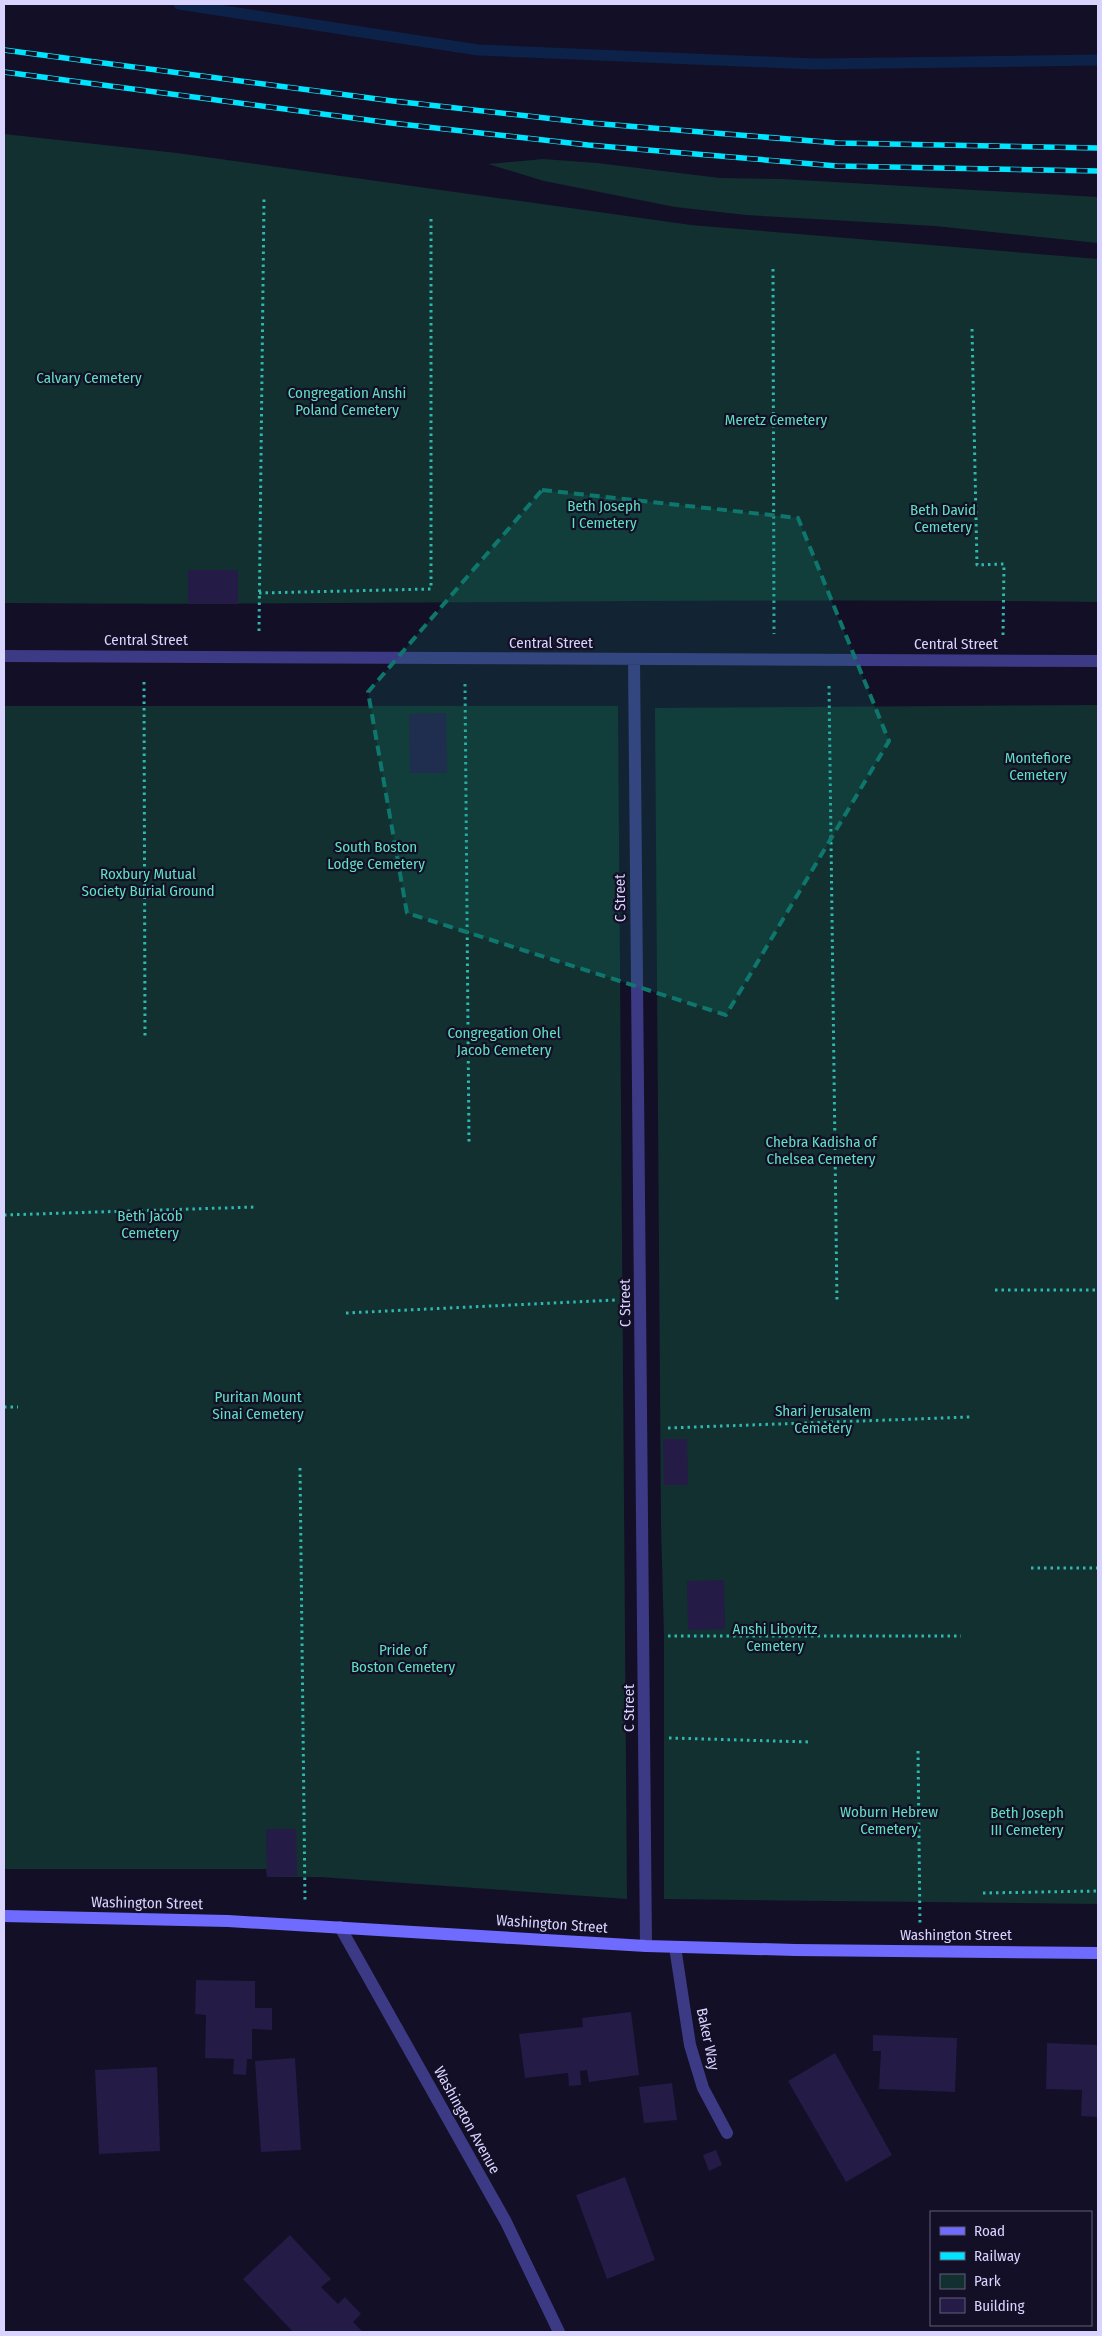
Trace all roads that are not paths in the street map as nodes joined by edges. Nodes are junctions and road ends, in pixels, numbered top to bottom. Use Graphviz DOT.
graph roads {
  1 [pos="4,656"];
  2 [pos="634,659"];
  3 [pos="1098,661"];
  4 [pos="4,1916"];
  5 [pos="340,1927"];
  6 [pos="646,1946"];
  7 [pos="675,1946"];
  8 [pos="1098,1953"];
  9 [pos="727,2133"];
  10 [pos="559,2332"];
  1 -- 2 [label="street, Central Street"];
  2 -- 3 [label="street, Central Street"];
  2 -- 6 [label="street, C Street"];
  4 -- 5 [label="main road, Washington Street"];
  5 -- 6 [label="main road, Washington Street"];
  5 -- 10 [label="street, Washington Avenue"];
  6 -- 7 [label="main road, Washington Street"];
  7 -- 8 [label="main road, Washington Street"];
  7 -- 9 [label="street, Baker Way"];
}
